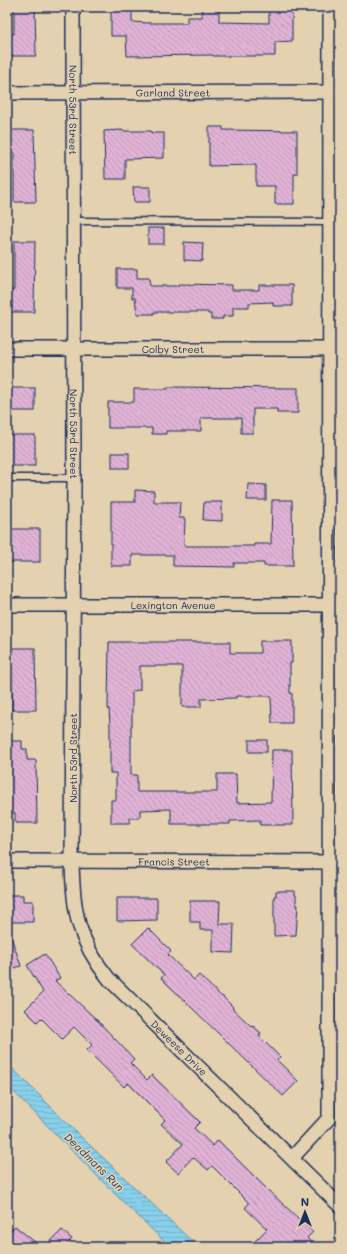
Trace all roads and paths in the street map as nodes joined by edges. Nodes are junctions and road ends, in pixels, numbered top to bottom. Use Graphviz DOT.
graph roads {
  1 [pos="73,7"];
  2 [pos="330,7"];
  3 [pos="335,92"];
  4 [pos="7,93"];
  5 [pos="73,93"];
  6 [pos="73,221"];
  7 [pos="335,222"];
  8 [pos="73,349"];
  9 [pos="335,349"];
  10 [pos="7,350"];
  11 [pos="335,477"];
  12 [pos="7,478"];
  13 [pos="74,478"];
  14 [pos="7,605"];
  15 [pos="73,605"];
  16 [pos="335,605"];
  17 [pos="335,733"];
  18 [pos="7,861"];
  19 [pos="72,862"];
  20 [pos="335,862"];
  21 [pos="334,1118"];
  22 [pos="292,1158"];
  23 [pos="340,1206"];
  1 -- 5 [label="street, North 53rd Street"];
  2 -- 3 [label="street"];
  3 -- 5 [label="street, Garland Street"];
  3 -- 7 [label="street"];
  4 -- 5 [label="street, Garland Street"];
  5 -- 6 [label="street, North 53rd Street"];
  6 -- 7 [label="lane"];
  6 -- 8 [label="street, North 53rd Street"];
  7 -- 9 [label="street"];
  8 -- 9 [label="street, Colby Street"];
  8 -- 10 [label="street, Colby Street"];
  8 -- 13 [label="street, North 53rd Street"];
  9 -- 11 [label="street"];
  11 -- 16 [label="street"];
  12 -- 13 [label="lane"];
  13 -- 15 [label="street, North 53rd Street"];
  14 -- 15 [label="street, Lexington Avenue"];
  15 -- 16 [label="street, Lexington Avenue"];
  15 -- 19 [label="street, North 53rd Street"];
  16 -- 17 [label="street"];
  17 -- 20 [label="street"];
  18 -- 19 [label="street, Francis Street"];
  19 -- 20 [label="street, Francis Street"];
  19 -- 22 [label="street, Deweese Drive"];
  20 -- 21 [label="street"];
  21 -- 22 [label="street"];
  22 -- 23 [label="street, Deweese Drive"];
}
